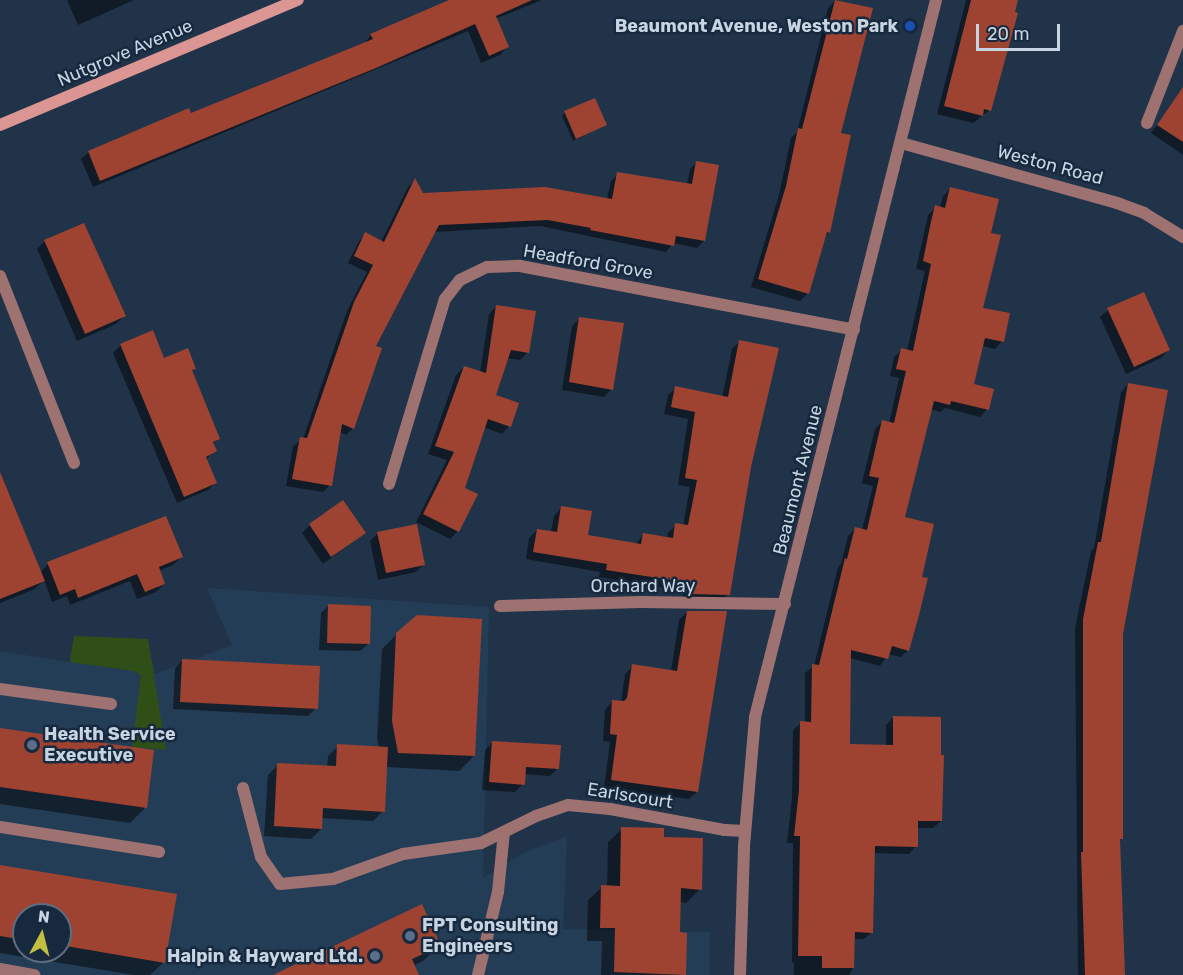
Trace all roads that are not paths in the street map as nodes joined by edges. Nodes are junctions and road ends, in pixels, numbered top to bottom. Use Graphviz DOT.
graph roads {
  1 [pos="298,0"];
  2 [pos="936,0"];
  3 [pos="1183,31"];
  4 [pos="1147,123"];
  5 [pos="0,125"];
  6 [pos="901,143"];
  7 [pos="1183,237"];
  8 [pos="0,276"];
  9 [pos="854,330"];
  10 [pos="74,463"];
  11 [pos="389,484"];
  12 [pos="785,604"];
  13 [pos="500,606"];
  14 [pos="0,689"];
  15 [pos="111,704"];
  16 [pos="243,788"];
  17 [pos="0,827"];
  18 [pos="745,831"];
  19 [pos="504,832"];
  20 [pos="159,852"];
  21 [pos="0,969"];
  22 [pos="34,975"];
  23 [pos="478,975"];
  24 [pos="740,975"];
  1 -- 5 [label="main road, Nutgrove Avenue"];
  2 -- 6 [label="street, Beaumont Avenue"];
  3 -- 4 [label="street"];
  6 -- 7 [label="street, Weston Road"];
  6 -- 9 [label="street, Beaumont Avenue"];
  8 -- 10 [label="street"];
  9 -- 11 [label="street, Headford Grove"];
  9 -- 12 [label="street, Beaumont Avenue"];
  12 -- 13 [label="street, Orchard Way"];
  12 -- 18 [label="street, Beaumont Avenue"];
  14 -- 15 [label="street"];
  16 -- 19 [label="street, Earlscourt"];
  17 -- 20 [label="street"];
  18 -- 19 [label="street, Earlscourt"];
  18 -- 24 [label="street, Beaumont Avenue"];
  19 -- 23 [label="street"];
  21 -- 22 [label="street"];
}
